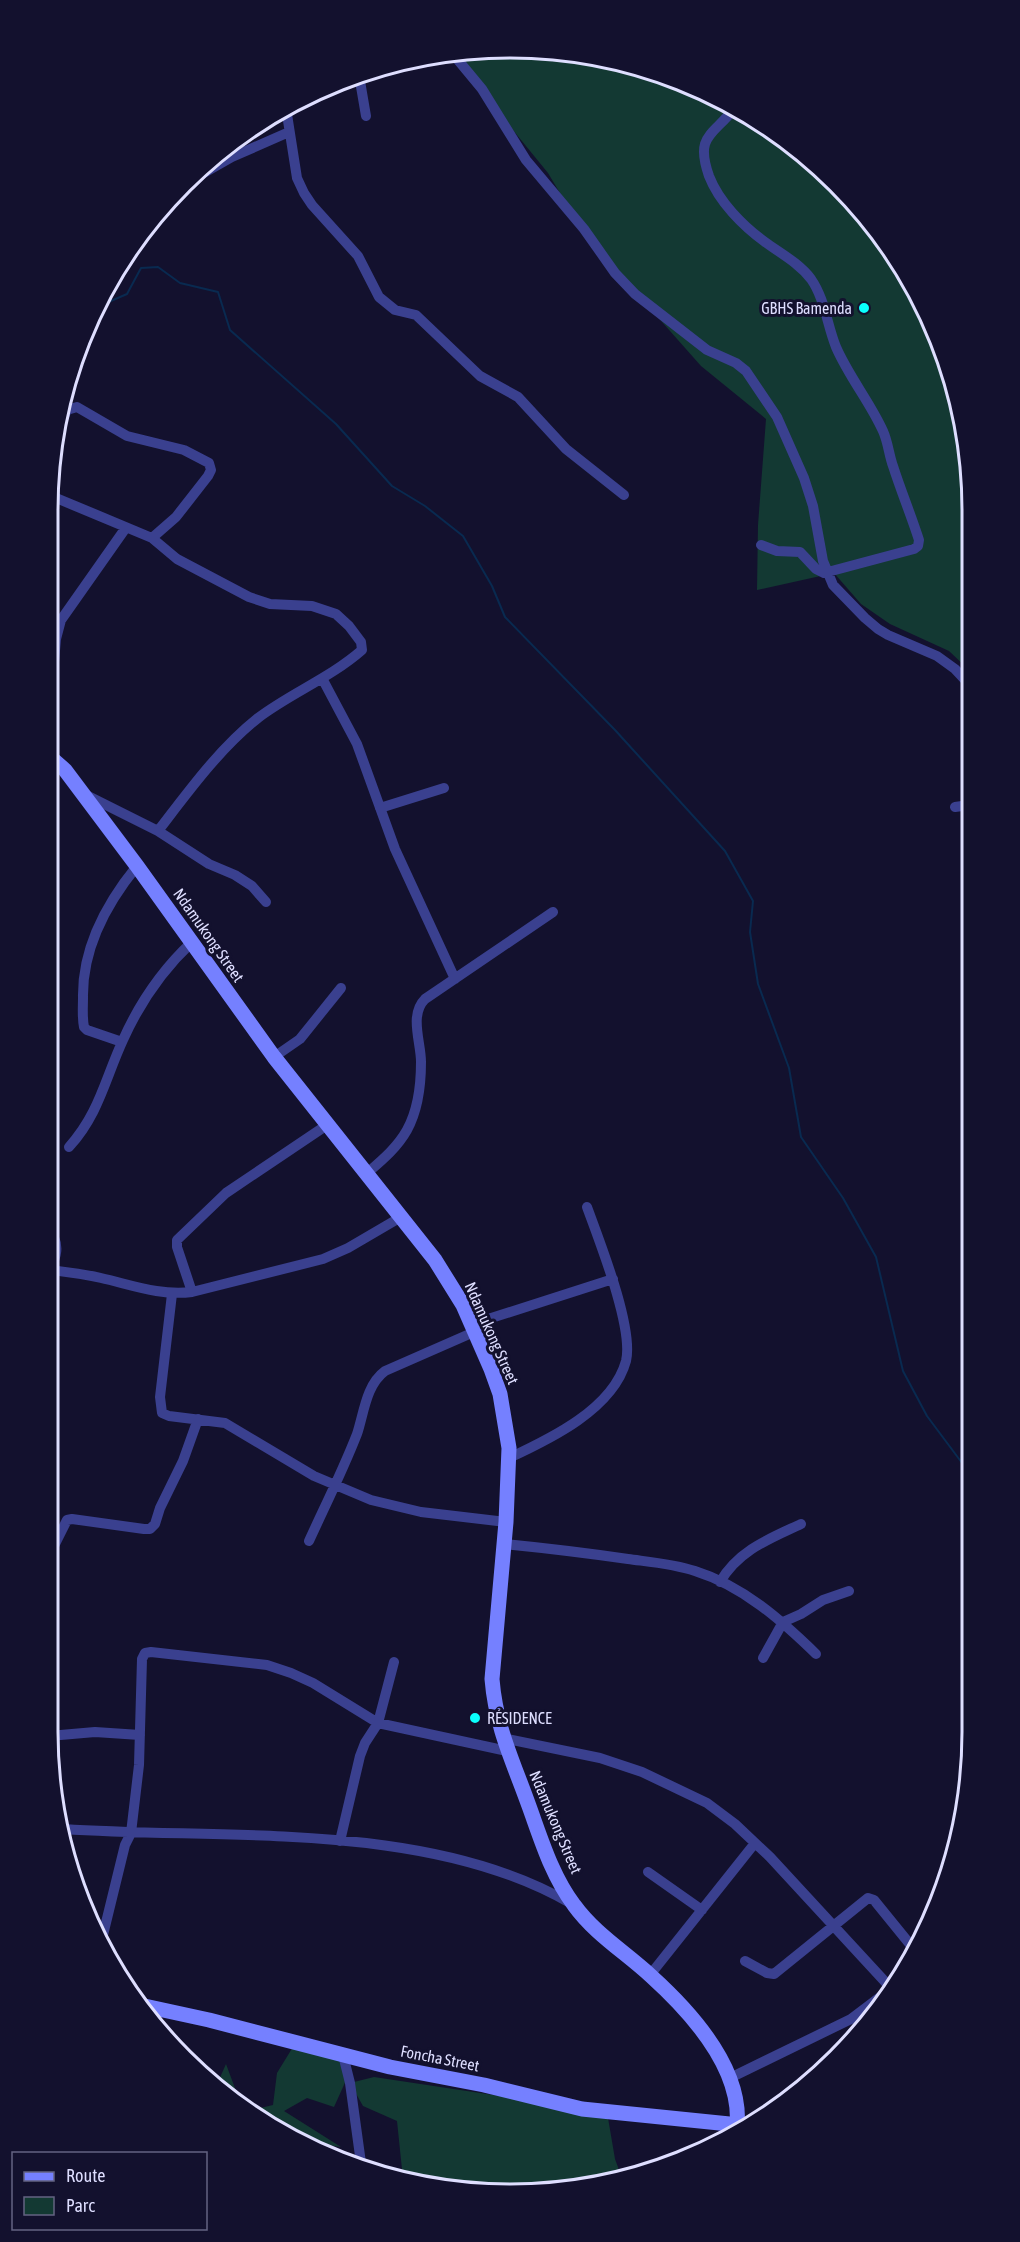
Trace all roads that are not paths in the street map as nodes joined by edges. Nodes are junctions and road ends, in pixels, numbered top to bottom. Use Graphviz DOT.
graph roads {
  1 [pos="459,61"];
  2 [pos="360,84"];
  3 [pos="728,115"];
  4 [pos="366,116"];
  5 [pos="287,117"];
  6 [pos="289,132"];
  7 [pos="222,163"];
  8 [pos="70,409"];
  9 [pos="624,495"];
  10 [pos="58,499"];
  11 [pos="125,528"];
  12 [pos="152,538"];
  13 [pos="761,545"];
  14 [pos="826,572"];
  15 [pos="58,631"];
  16 [pos="962,676"];
  17 [pos="323,680"];
  18 [pos="58,764"];
  19 [pos="444,788"];
  20 [pos="83,793"];
  21 [pos="962,806"];
  22 [pos="955,807"];
  23 [pos="380,808"];
  24 [pos="158,831"];
  25 [pos="137,866"];
  26 [pos="266,902"];
  27 [pos="553,912"];
  28 [pos="192,942"];
  29 [pos="455,979"];
  30 [pos="341,988"];
  31 [pos="122,1042"];
  32 [pos="274,1058"];
  33 [pos="327,1125"];
  34 [pos="69,1147"];
  35 [pos="366,1174"];
  36 [pos="587,1207"];
  37 [pos="401,1217"];
  38 [pos="58,1273"];
  39 [pos="613,1279"];
  40 [pos="192,1292"];
  41 [pos="172,1294"];
  42 [pos="474,1332"];
  43 [pos="198,1419"];
  44 [pos="509,1458"];
  45 [pos="334,1484"];
  46 [pos="506,1522"];
  47 [pos="801,1524"];
  48 [pos="58,1538"];
  49 [pos="309,1541"];
  50 [pos="504,1544"];
  51 [pos="720,1582"];
  52 [pos="849,1591"];
  53 [pos="783,1622"];
  54 [pos="816,1654"];
  55 [pos="763,1658"];
  56 [pos="394,1662"];
  57 [pos="378,1723"];
  58 [pos="58,1735"];
  59 [pos="140,1735"];
  60 [pos="505,1745"];
  61 [pos="69,1830"];
  62 [pos="131,1833"];
  63 [pos="340,1841"];
  64 [pos="755,1843"];
  65 [pos="648,1872"];
  66 [pos="573,1904"];
  67 [pos="702,1910"];
  68 [pos="832,1926"];
  69 [pos="104,1930"];
  70 [pos="909,1943"];
  71 [pos="745,1961"];
  72 [pos="650,1975"];
  73 [pos="885,1982"];
  74 [pos="869,2005"];
  75 [pos="152,2007"];
  76 [pos="343,2055"];
  77 [pos="730,2078"];
  78 [pos="739,2121"];
  79 [pos="729,2127"];
  80 [pos="361,2159"];
  1 -- 14 [label="street"];
  2 -- 4 [label="street"];
  3 -- 14 [label="street"];
  5 -- 6 [label="street"];
  6 -- 7 [label="street"];
  6 -- 9 [label="street"];
  8 -- 12 [label="street"];
  10 -- 11 [label="street"];
  11 -- 12 [label="street"];
  11 -- 15 [label="street"];
  12 -- 17 [label="street"];
  13 -- 14 [label="street"];
  14 -- 16 [label="street"];
  17 -- 23 [label="street"];
  17 -- 24 [label="street"];
  18 -- 20 [label="main road, Ndamukong Street"];
  19 -- 23 [label="street"];
  20 -- 24 [label="street"];
  20 -- 25 [label="main road, Ndamukong Street"];
  21 -- 22 [label="street"];
  23 -- 29 [label="street"];
  24 -- 26 [label="street"];
  25 -- 28 [label="main road, Ndamukong Street"];
  25 -- 31 [label="street"];
  27 -- 29 [label="street"];
  28 -- 31 [label="street"];
  28 -- 32 [label="main road, Ndamukong Street"];
  29 -- 35 [label="street"];
  30 -- 32 [label="street"];
  31 -- 34 [label="street"];
  32 -- 33 [label="main road, Ndamukong Street"];
  33 -- 35 [label="main road, Ndamukong Street"];
  33 -- 40 [label="street"];
  35 -- 37 [label="main road, Ndamukong Street"];
  36 -- 39 [label="street"];
  37 -- 40 [label="street"];
  37 -- 42 [label="main road, Ndamukong Street"];
  38 -- 41 [label="street"];
  39 -- 42 [label="street"];
  39 -- 44 [label="street"];
  40 -- 41 [label="street"];
  41 -- 43 [label="street"];
  42 -- 44 [label="main road, Ndamukong Street"];
  42 -- 45 [label="street"];
  43 -- 45 [label="street"];
  43 -- 48 [label="street"];
  44 -- 46 [label="main road, Ndamukong Street"];
  45 -- 46 [label="street"];
  45 -- 49 [label="street"];
  46 -- 50 [label="main road, Ndamukong Street"];
  47 -- 51 [label="street"];
  50 -- 51 [label="street"];
  50 -- 60 [label="main road, Ndamukong Street"];
  51 -- 53 [label="street"];
  52 -- 53 [label="street"];
  53 -- 54 [label="street"];
  53 -- 55 [label="street"];
  56 -- 57 [label="street"];
  57 -- 59 [label="street"];
  57 -- 60 [label="street"];
  57 -- 63 [label="street"];
  58 -- 59 [label="street"];
  59 -- 62 [label="street"];
  60 -- 64 [label="street"];
  60 -- 66 [label="main road, Ndamukong Street"];
  61 -- 62 [label="street"];
  62 -- 63 [label="street"];
  62 -- 69 [label="street"];
  63 -- 66 [label="street"];
  64 -- 67 [label="street"];
  64 -- 68 [label="street"];
  65 -- 67 [label="street"];
  66 -- 72 [label="main road, Ndamukong Street"];
  67 -- 72 [label="street"];
  68 -- 70 [label="street"];
  68 -- 71 [label="street"];
  68 -- 73 [label="street"];
  72 -- 77 [label="main road, Ndamukong Street"];
  74 -- 77 [label="street"];
  75 -- 76 [label="main road, Foncha Street"];
  76 -- 79 [label="main road, Foncha Street"];
  76 -- 80 [label="street"];
  77 -- 78 [label="main road, Ndamukong Street"];
}
